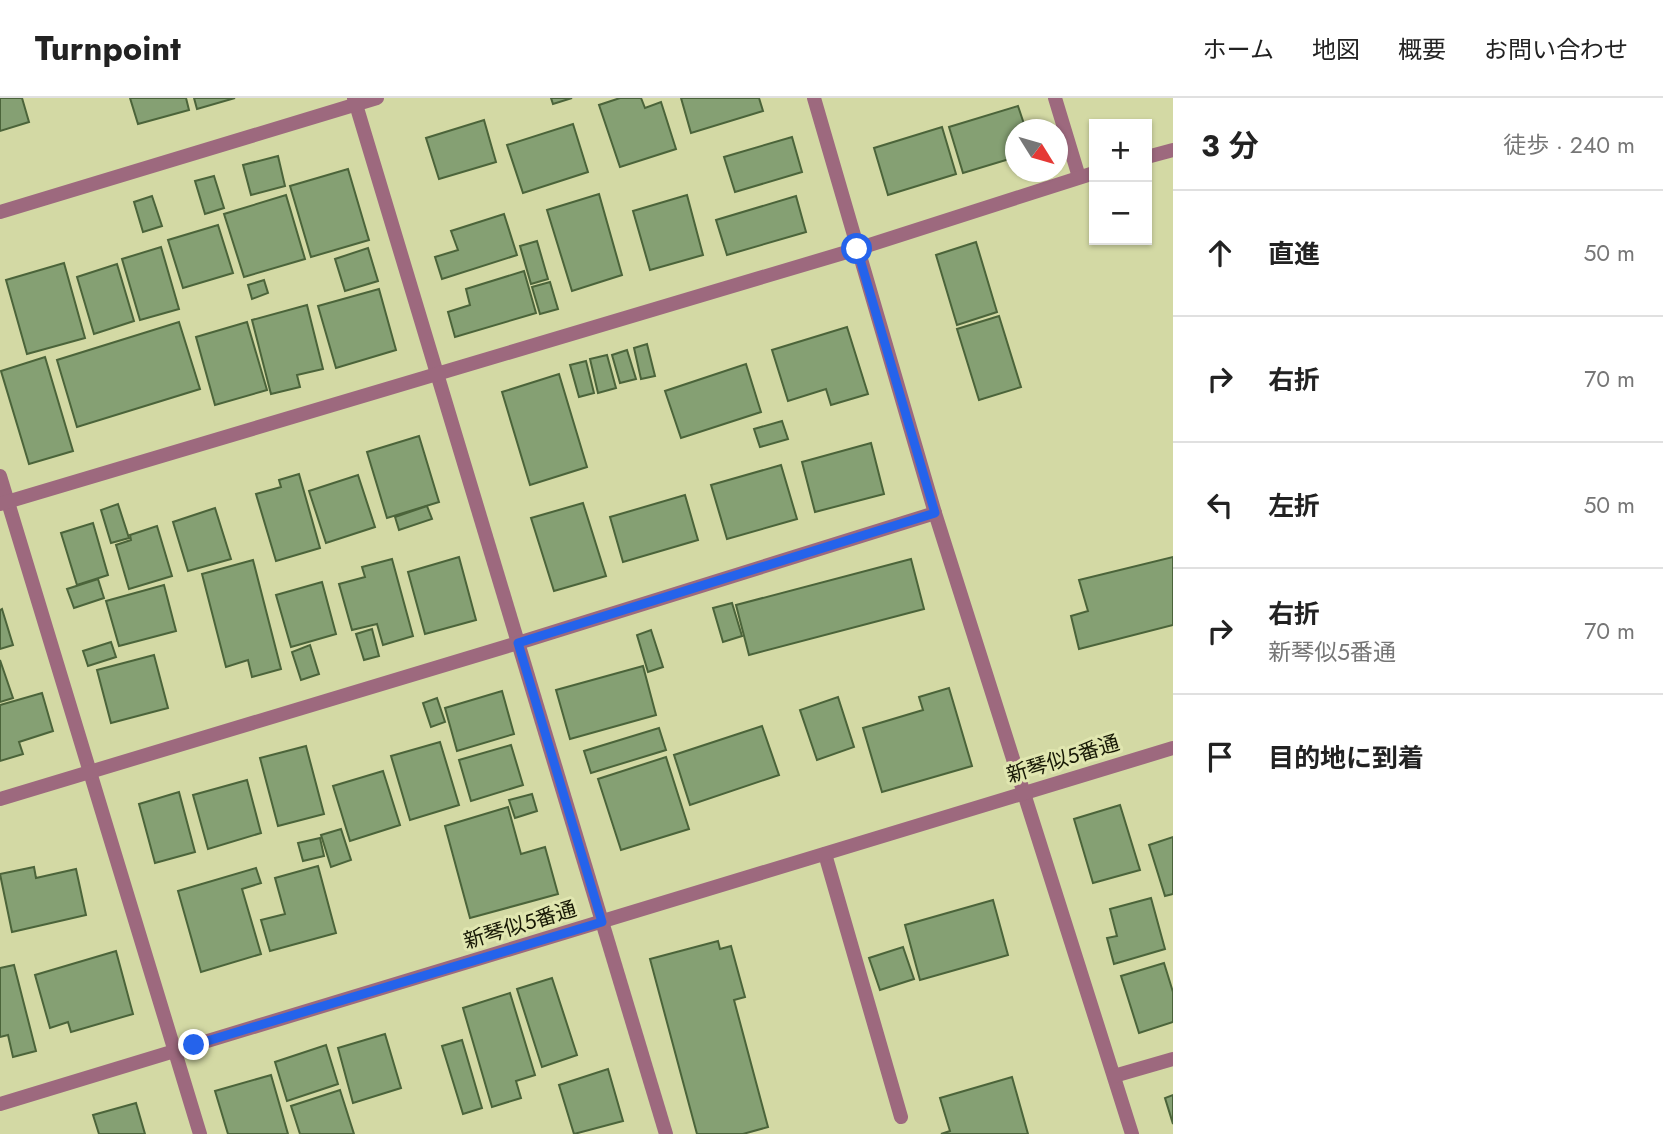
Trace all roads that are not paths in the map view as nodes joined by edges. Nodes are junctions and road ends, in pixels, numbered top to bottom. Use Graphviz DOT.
graph roads {
  1 [pos="377,98"];
  2 [pos="814,98"];
  3 [pos="1055,98"];
  4 [pos="355,101"];
  5 [pos="1173,150"];
  6 [pos="1152,156"];
  7 [pos="1089,174"];
  8 [pos="1079,177"];
  9 [pos="0,212"];
  10 [pos="857,249"];
  11 [pos="436,372"];
  12 [pos="0,476"];
  13 [pos="4,503"];
  14 [pos="935,513"];
  15 [pos="518,643"];
  16 [pos="1173,747"];
  17 [pos="88,773"];
  18 [pos="1023,793"];
  19 [pos="0,799"];
  20 [pos="825,854"];
  21 [pos="602,922"];
  22 [pos="174,1051"];
  23 [pos="1173,1059"];
  24 [pos="1114,1076"];
  25 [pos="0,1104"];
  26 [pos="901,1117"];
  27 [pos="200,1134"];
  28 [pos="666,1134"];
  29 [pos="1132,1134"];
  1 -- 4 [label="street"];
  2 -- 10 [label="street"];
  3 -- 8 [label="street"];
  4 -- 9 [label="street"];
  4 -- 11 [label="street"];
  5 -- 6 [label="street"];
  7 -- 8 [label="street"];
  8 -- 10 [label="street"];
  10 -- 11 [label="street"];
  10 -- 14 [label="street"];
  11 -- 13 [label="street"];
  11 -- 15 [label="street"];
  12 -- 13 [label="street"];
  13 -- 17 [label="street"];
  14 -- 15 [label="street"];
  14 -- 18 [label="street"];
  15 -- 17 [label="street"];
  15 -- 21 [label="street"];
  16 -- 18 [label="street, 新琴似5番通"];
  17 -- 19 [label="street"];
  17 -- 22 [label="street"];
  18 -- 20 [label="street, 新琴似5番通"];
  18 -- 24 [label="street"];
  20 -- 21 [label="street, 新琴似5番通"];
  20 -- 26 [label="street"];
  21 -- 22 [label="street, 新琴似5番通"];
  21 -- 28 [label="street"];
  22 -- 25 [label="street, 新琴似5番通"];
  22 -- 27 [label="street"];
  23 -- 24 [label="street"];
  24 -- 29 [label="street"];
}
